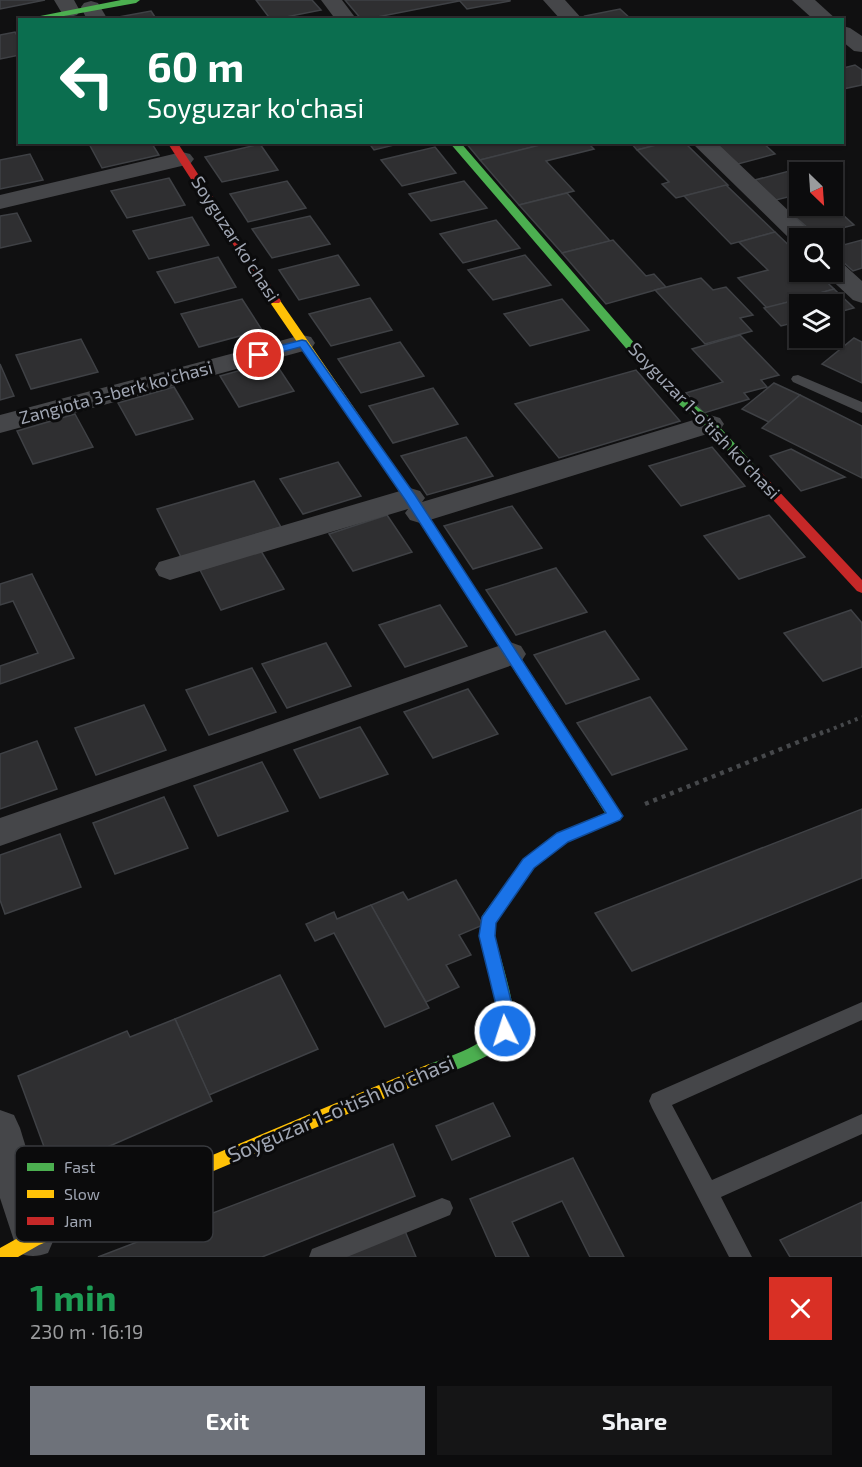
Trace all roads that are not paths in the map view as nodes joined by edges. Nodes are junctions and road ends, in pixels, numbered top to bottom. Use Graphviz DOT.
graph roads {
  1 [pos="136,0"];
  2 [pos="331,0"];
  3 [pos="553,0"];
  4 [pos="802,0"];
  5 [pos="67,5"];
  6 [pos="95,13"];
  7 [pos="30,18"];
  8 [pos="345,18"];
  9 [pos="571,18"];
  10 [pos="824,18"];
  11 [pos="844,33"];
  12 [pos="862,46"];
  13 [pos="456,144"];
  14 [pos="704,144"];
  15 [pos="177,151"];
  16 [pos="0,202"];
  17 [pos="792,228"];
  18 [pos="843,277"];
  19 [pos="862,295"];
  20 [pos="302,343"];
  21 [pos="798,379"];
  22 [pos="862,408"];
  23 [pos="0,424"];
  24 [pos="710,424"];
  25 [pos="415,506"];
  26 [pos="170,569"];
  27 [pos="862,588"];
  28 [pos="510,654"];
  29 [pos="615,816"];
  30 [pos="0,832"];
  31 [pos="862,1011"];
  32 [pos="862,1124"];
  33 [pos="0,1128"];
  34 [pos="213,1164"];
  35 [pos="707,1193"];
  36 [pos="442,1208"];
  37 [pos="15,1234"];
  38 [pos="31,1242"];
  39 [pos="17,1248"];
  40 [pos="320,1257"];
  41 [pos="741,1257"];
  1 -- 6 [label="street"];
  2 -- 8 [label="street"];
  3 -- 9 [label="street"];
  4 -- 10 [label="street"];
  5 -- 6 [label="street"];
  5 -- 7 [label="street"];
  11 -- 12 [label="street"];
  13 -- 24 [label="street, Soyguzar 1-o'tish ko'chasi"];
  14 -- 17 [label="street"];
  15 -- 16 [label="street"];
  15 -- 20 [label="street, Soyguzar ko'chasi"];
  18 -- 19 [label="street"];
  20 -- 23 [label="street, Zangiota 3-berk ko'chasi"];
  20 -- 25 [label="street, Soyguzar ko'chasi"];
  21 -- 22 [label="lane"];
  24 -- 25 [label="street"];
  24 -- 27 [label="street, Soyguzar 1-o'tish ko'chasi"];
  25 -- 26 [label="street"];
  25 -- 28 [label="street, Soyguzar ko'chasi"];
  28 -- 29 [label="street, Soyguzar ko'chasi"];
  28 -- 30 [label="street"];
  29 -- 34 [label="street, Soyguzar 1-o'tish ko'chasi"];
  31 -- 35 [label="lane"];
  32 -- 35 [label="lane"];
  33 -- 37 [label="street"];
  35 -- 41 [label="lane"];
  36 -- 40 [label="lane"];
  38 -- 39 [label="street, Soyguzar 1-o'tish ko'chasi"];
}
